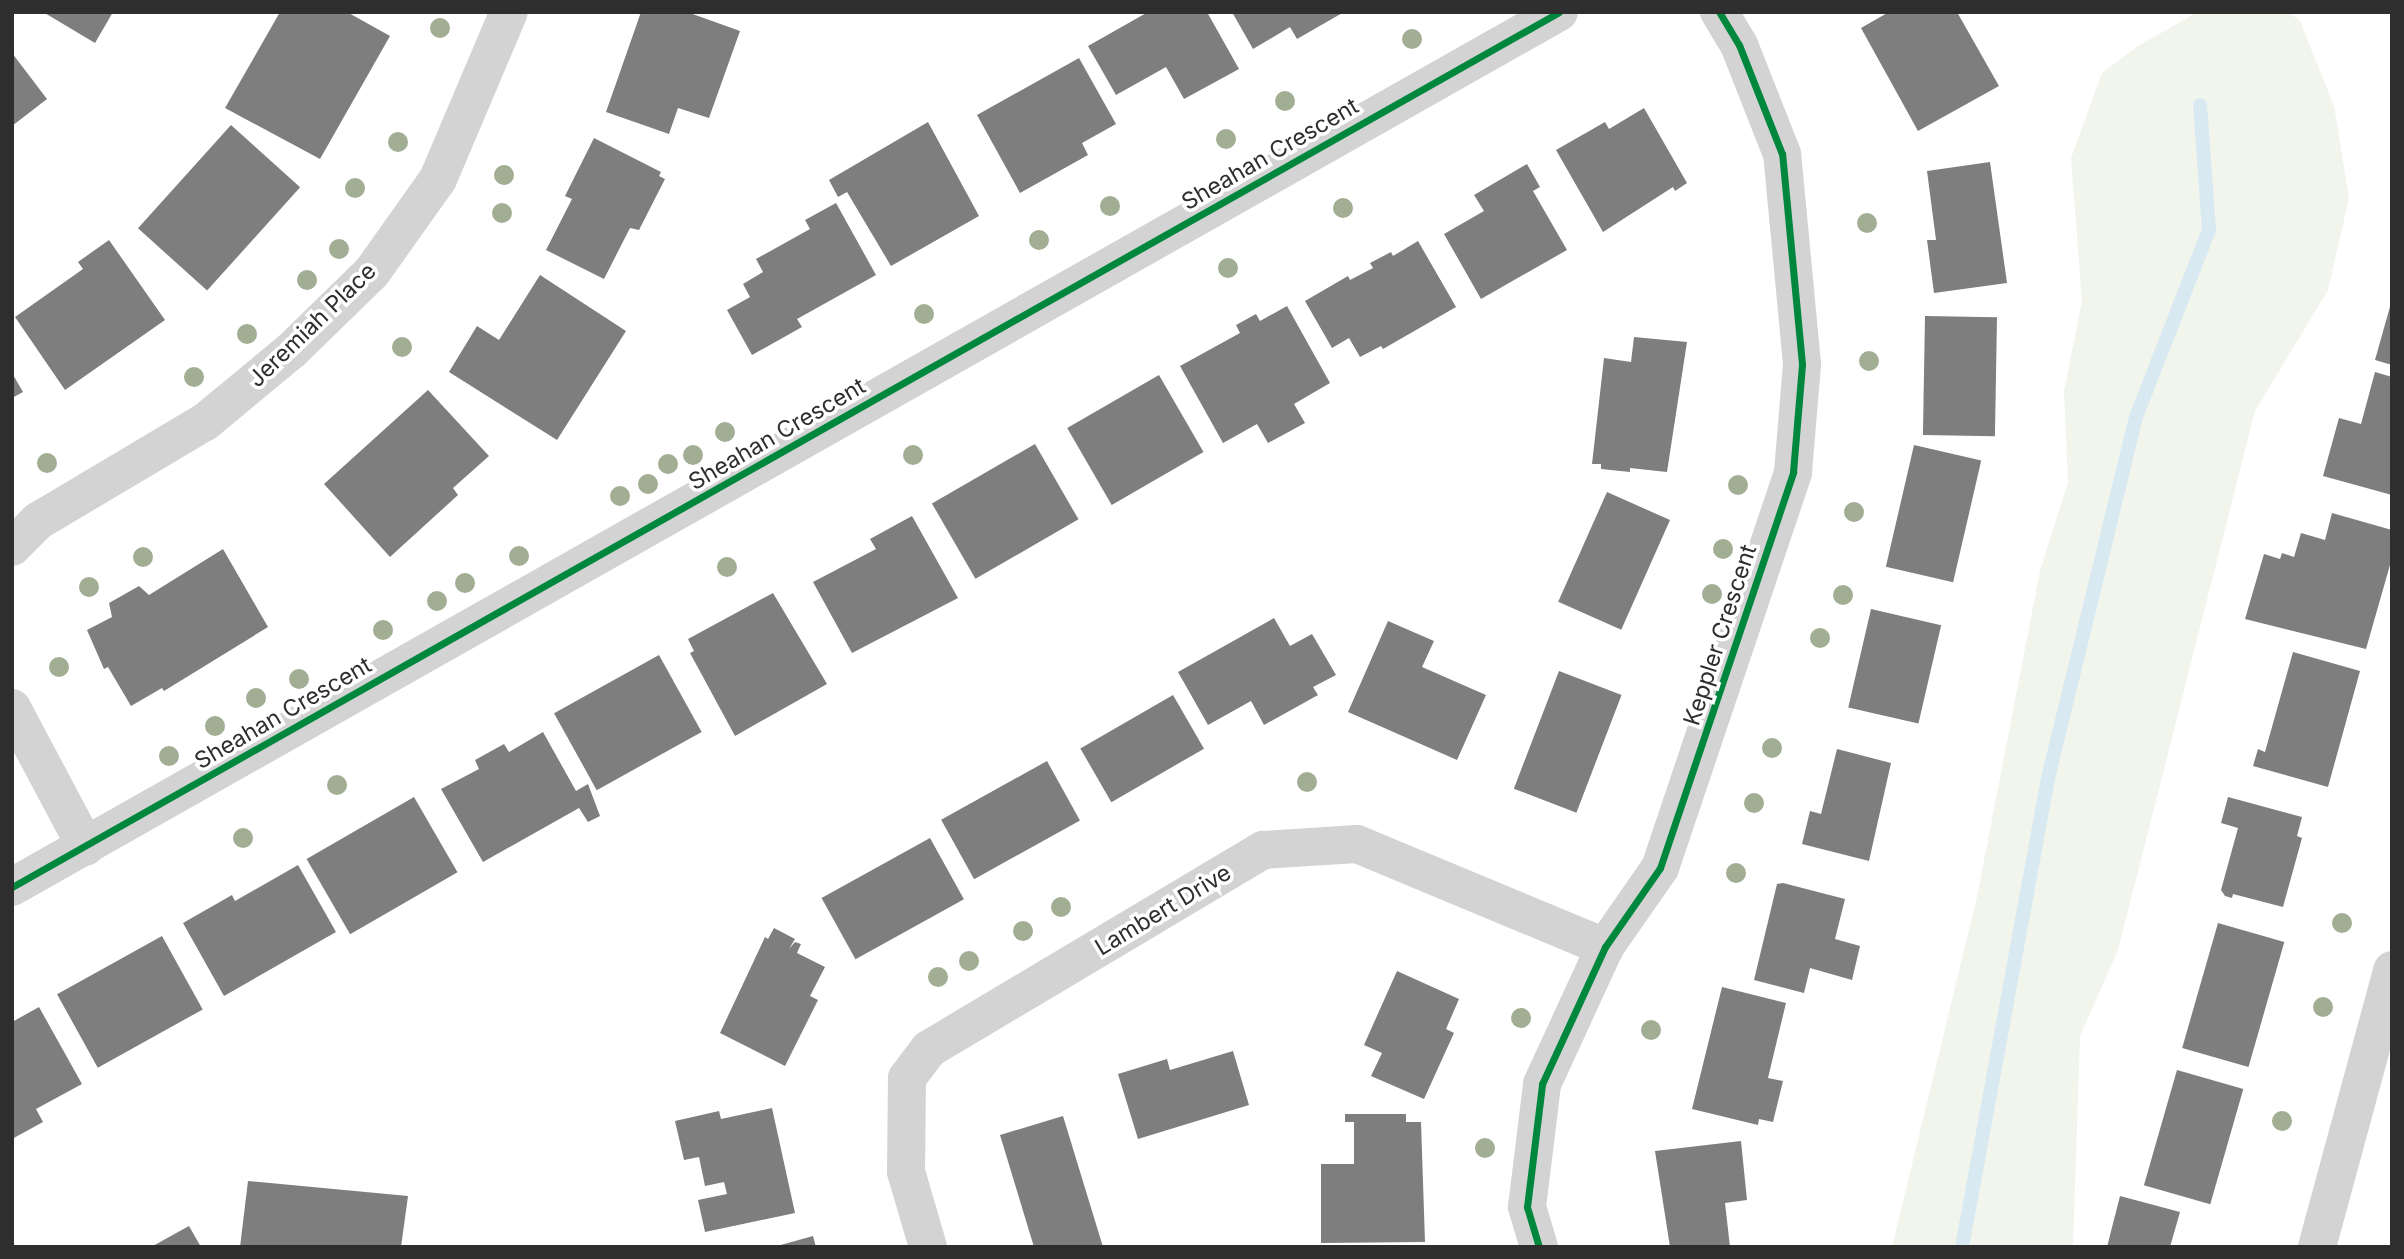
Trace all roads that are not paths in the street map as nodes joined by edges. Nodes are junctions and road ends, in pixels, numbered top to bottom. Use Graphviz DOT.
graph roads {
  1 [pos="509,12"];
  2 [pos="1559,12"];
  3 [pos="1719,12"];
  4 [pos="12,547"];
  5 [pos="12,708"];
  6 [pos="86,847"];
  7 [pos="12,887"];
  8 [pos="1605,947"];
  9 [pos="2392,970"];
  10 [pos="928,1247"];
  11 [pos="1539,1247"];
  12 [pos="2317,1247"];
  1 -- 4 [label="street, Jeremiah Place"];
  2 -- 6 [label="street, Sheahan Crescent"];
  3 -- 8 [label="street, Keppler Crescent"];
  5 -- 6 [label="street"];
  6 -- 7 [label="street, Sheahan Crescent"];
  8 -- 10 [label="street, Lambert Drive"];
  8 -- 11 [label="street, Keppler Crescent"];
  9 -- 12 [label="street"];
}
